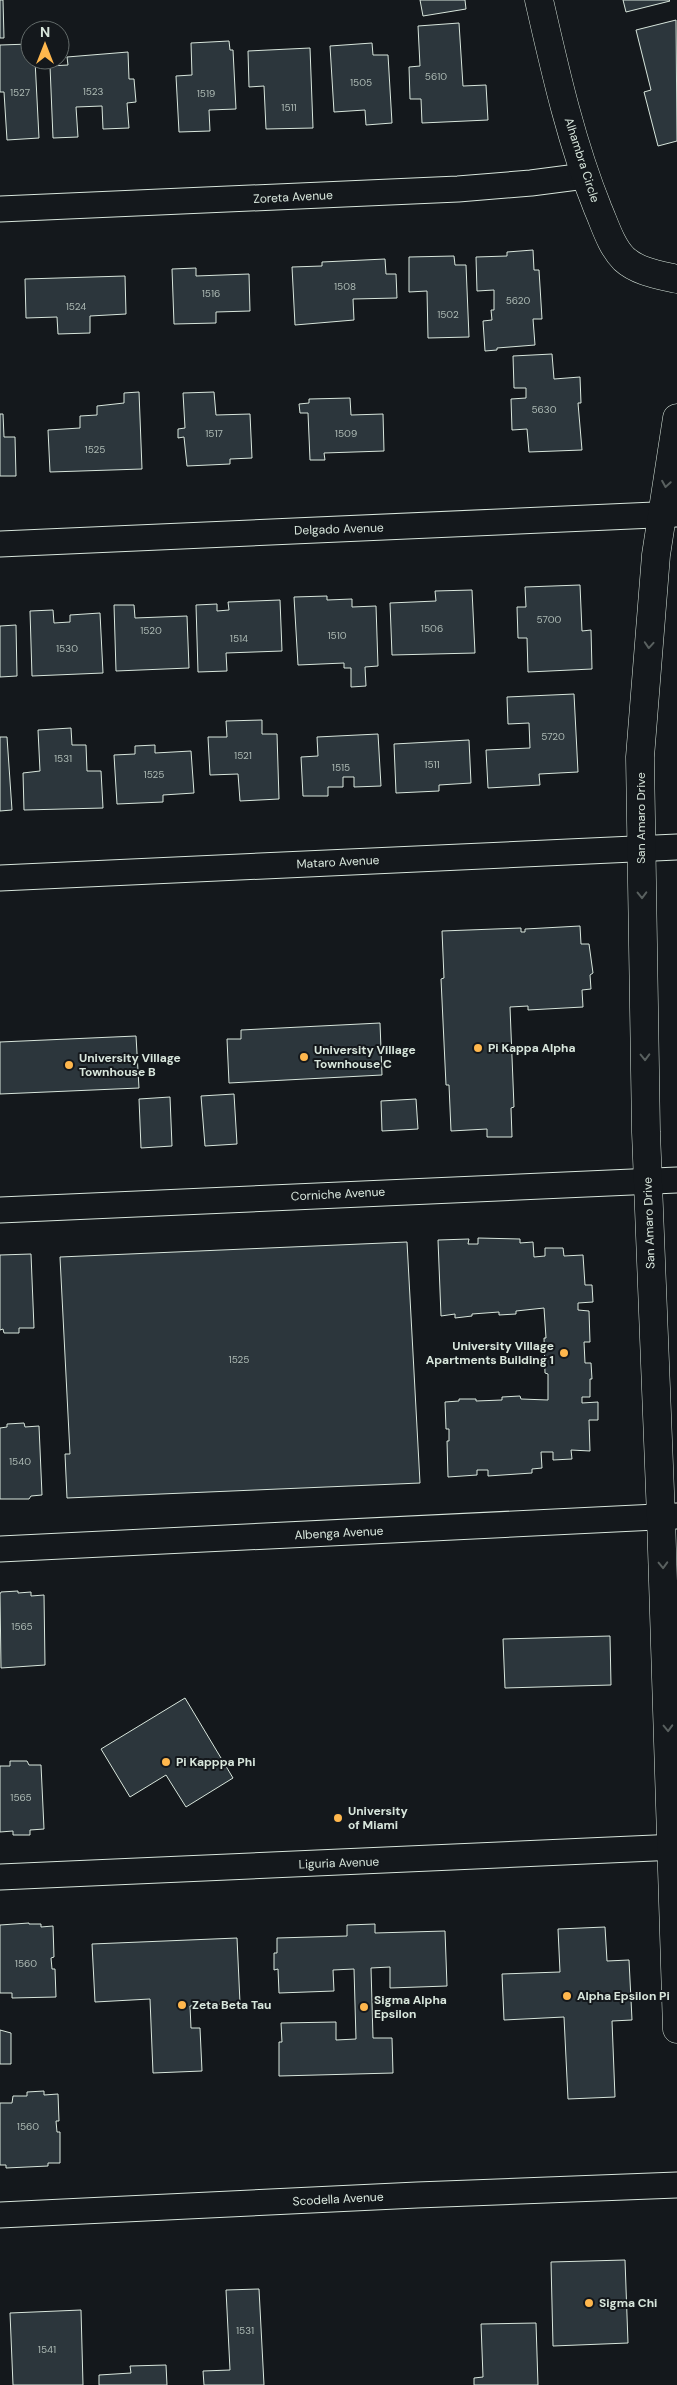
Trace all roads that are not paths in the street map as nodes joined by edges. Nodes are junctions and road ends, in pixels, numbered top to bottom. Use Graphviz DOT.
graph roads {
  1 [pos="539,0"];
  2 [pos="584,176"];
  3 [pos="0,209"];
  4 [pos="677,279"];
  5 [pos="677,418"];
  6 [pos="669,515"];
  7 [pos="0,544"];
  8 [pos="677,847"];
  9 [pos="641,848"];
  10 [pos="0,878"];
  11 [pos="648,1180"];
  12 [pos="677,1180"];
  13 [pos="0,1210"];
  14 [pos="669,1516"];
  15 [pos="0,1549"];
  16 [pos="674,1847"];
  17 [pos="0,1878"];
  18 [pos="677,2029"];
  19 [pos="677,2185"];
  20 [pos="0,2215"];
  1 -- 2 [label="street, Alhambra Circle"];
  2 -- 3 [label="street, Zoreta Avenue"];
  2 -- 4 [label="street, Alhambra Circle"];
  5 -- 6 [label="street, San Amaro Drive, one-way"];
  6 -- 7 [label="street, Delgado Avenue"];
  6 -- 9 [label="street, San Amaro Drive, one-way"];
  8 -- 9 [label="street, Mataro Avenue"];
  9 -- 10 [label="street, Mataro Avenue"];
  9 -- 11 [label="street, San Amaro Drive, one-way"];
  11 -- 12 [label="street, Corniche Avenue"];
  11 -- 13 [label="street, Corniche Avenue"];
  11 -- 14 [label="street, San Amaro Drive"];
  14 -- 15 [label="street, Albenga Avenue"];
  14 -- 16 [label="street, San Amaro Drive, one-way"];
  16 -- 17 [label="street, Liguria Avenue"];
  16 -- 18 [label="street, San Amaro Drive"];
  19 -- 20 [label="street, Scodella Avenue"];
}
